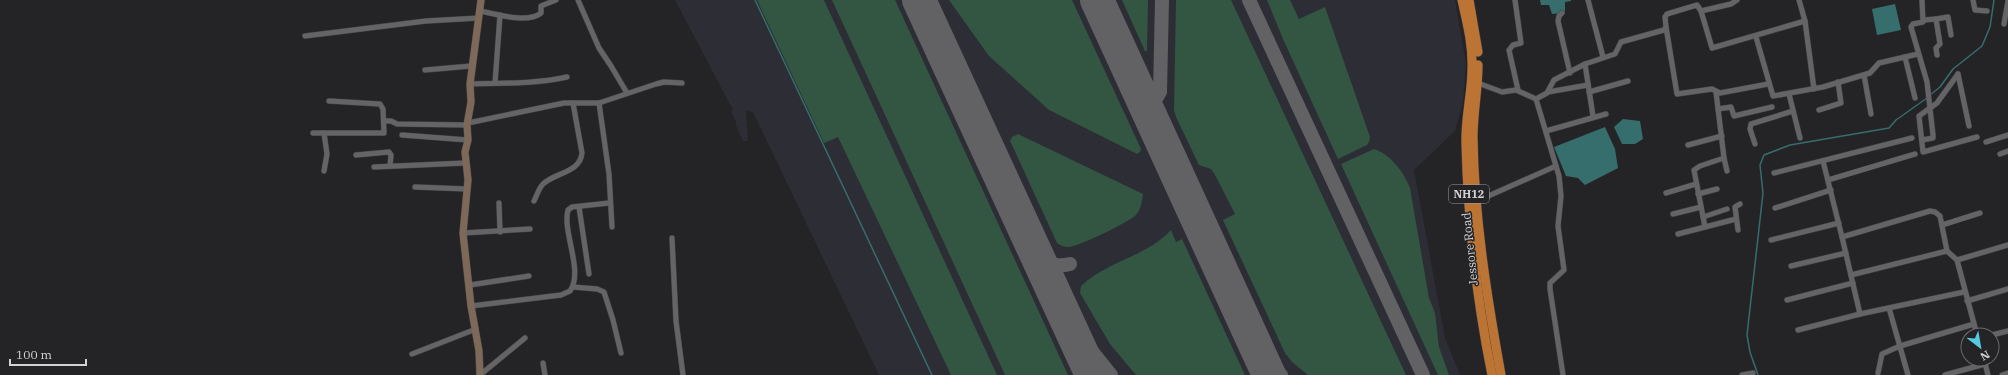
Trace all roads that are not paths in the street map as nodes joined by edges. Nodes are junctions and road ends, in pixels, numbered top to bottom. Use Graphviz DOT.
graph roads {
  1 [pos="481,0"];
  2 [pos="556,0"];
  3 [pos="578,0"];
  4 [pos="1462,0"];
  5 [pos="1469,0"];
  6 [pos="1515,0"];
  7 [pos="1588,0"];
  8 [pos="1738,0"];
  9 [pos="1799,0"];
  10 [pos="1922,0"];
  11 [pos="1973,0"];
  12 [pos="2008,2"];
  13 [pos="1701,11"];
  14 [pos="1987,11"];
  15 [pos="1562,13"];
  16 [pos="479,14"];
  17 [pos="500,15"];
  18 [pos="1936,19"];
  19 [pos="1924,20"];
  20 [pos="1805,21"];
  21 [pos="2004,24"];
  22 [pos="1666,27"];
  23 [pos="1951,35"];
  24 [pos="305,36"];
  25 [pos="1756,37"];
  26 [pos="1918,54"];
  27 [pos="1937,55"];
  28 [pos="1905,57"];
  29 [pos="1603,58"];
  30 [pos="1585,64"];
  31 [pos="471,66"];
  32 [pos="425,70"];
  33 [pos="1570,73"];
  34 [pos="1864,75"];
  35 [pos="567,77"];
  36 [pos="1628,81"];
  37 [pos="1838,82"];
  38 [pos="682,83"];
  39 [pos="1478,83"];
  40 [pos="470,84"];
  41 [pos="494,84"];
  42 [pos="1768,84"];
  43 [pos="1588,85"];
  44 [pos="1814,89"];
  45 [pos="1518,90"];
  46 [pos="1548,92"];
  47 [pos="1589,92"];
  48 [pos="1716,92"];
  49 [pos="627,94"];
  50 [pos="1789,94"];
  51 [pos="1536,98"];
  52 [pos="1915,98"];
  53 [pos="329,101"];
  54 [pos="573,103"];
  55 [pos="599,103"];
  56 [pos="1772,107"];
  57 [pos="1931,108"];
  58 [pos="1718,109"];
  59 [pos="1819,110"];
  60 [pos="1793,111"];
  61 [pos="1606,114"];
  62 [pos="1871,114"];
  63 [pos="1593,116"];
  64 [pos="384,121"];
  65 [pos="468,124"];
  66 [pos="1969,126"];
  67 [pos="1546,131"];
  68 [pos="313,132"];
  69 [pos="324,133"];
  70 [pos="2008,134"];
  71 [pos="402,135"];
  72 [pos="1722,136"];
  73 [pos="1976,137"];
  74 [pos="1800,138"];
  75 [pos="1912,138"];
  76 [pos="468,140"];
  77 [pos="1922,140"];
  78 [pos="1986,142"];
  79 [pos="1688,144"];
  80 [pos="1755,144"];
  81 [pos="2008,151"];
  82 [pos="1915,154"];
  83 [pos="2000,154"];
  84 [pos="356,155"];
  85 [pos="1724,158"];
  86 [pos="1823,161"];
  87 [pos="465,163"];
  88 [pos="390,166"];
  89 [pos="1556,166"];
  90 [pos="374,167"];
  91 [pos="324,171"];
  92 [pos="1727,171"];
  93 [pos="1774,173"];
  94 [pos="1828,180"];
  95 [pos="1696,184"];
  96 [pos="415,187"];
  97 [pos="467,189"];
  98 [pos="1717,189"];
  99 [pos="1831,190"];
  100 [pos="1666,193"];
  101 [pos="1698,194"];
  102 [pos="534,201"];
  103 [pos="1477,201"];
  104 [pos="499,203"];
  105 [pos="609,203"];
  106 [pos="1740,204"];
  107 [pos="579,207"];
  108 [pos="1701,207"];
  109 [pos="1775,208"];
  110 [pos="1727,209"];
  111 [pos="1980,213"];
  112 [pos="1673,214"];
  113 [pos="1703,217"];
  114 [pos="1736,219"];
  115 [pos="1839,223"];
  116 [pos="1942,225"];
  117 [pos="612,227"];
  118 [pos="1706,227"];
  119 [pos="530,229"];
  120 [pos="1738,230"];
  121 [pos="500,232"];
  122 [pos="463,233"];
  123 [pos="1678,234"];
  124 [pos="672,238"];
  125 [pos="1842,238"];
  126 [pos="1771,240"];
  127 [pos="2008,245"];
  128 [pos="1947,251"];
  129 [pos="1846,253"];
  130 [pos="1957,260"];
  131 [pos="1791,266"];
  132 [pos="589,274"];
  133 [pos="1851,275"];
  134 [pos="529,276"];
  135 [pos="1853,283"];
  136 [pos="470,285"];
  137 [pos="573,287"];
  138 [pos="2008,289"];
  139 [pos="1964,292"];
  140 [pos="1787,300"];
  141 [pos="1967,301"];
  142 [pos="471,306"];
  143 [pos="1889,308"];
  144 [pos="1860,314"];
  145 [pos="1974,324"];
  146 [pos="1975,327"];
  147 [pos="476,329"];
  148 [pos="1798,330"];
  149 [pos="525,338"];
  150 [pos="1900,346"];
  151 [pos="621,353"];
  152 [pos="412,354"];
  153 [pos="543,363"];
  154 [pos="1969,367"];
  155 [pos="1753,373"];
  156 [pos="1878,373"];
  157 [pos="2008,373"];
  158 [pos="480,375"];
  159 [pos="545,375"];
  160 [pos="683,375"];
  161 [pos="1492,375"];
  162 [pos="1501,375"];
  163 [pos="1563,375"];
  164 [pos="1742,375"];
  165 [pos="1908,375"];
  166 [pos="1945,375"];
  167 [pos="2002,375"];
  1 -- 16 [label="street"];
  2 -- 17 [label="street"];
  3 -- 49 [label="street"];
  4 -- 161 [label="highway, NH12"];
  5 -- 39 [label="highway, Jessore Road / NH12"];
  6 -- 45 [label="street"];
  7 -- 29 [label="street"];
  8 -- 13 [label="street"];
  9 -- 20 [label="street"];
  10 -- 19 [label="street"];
  11 -- 14 [label="street"];
  12 -- 21 [label="street"];
  13 -- 22 [label="street"];
  13 -- 25 [label="street"];
  15 -- 33 [label="street"];
  16 -- 17 [label="street"];
  16 -- 24 [label="street"];
  16 -- 31 [label="street"];
  17 -- 41 [label="street"];
  18 -- 19 [label="street"];
  18 -- 23 [label="street"];
  18 -- 27 [label="street"];
  19 -- 26 [label="street"];
  20 -- 25 [label="street"];
  20 -- 44 [label="street"];
  22 -- 29 [label="street"];
  22 -- 48 [label="street"];
  25 -- 42 [label="street"];
  26 -- 28 [label="street"];
  26 -- 57 [label="street"];
  28 -- 34 [label="street"];
  28 -- 52 [label="street"];
  29 -- 30 [label="street"];
  30 -- 33 [label="street"];
  30 -- 43 [label="street"];
  31 -- 32 [label="street"];
  31 -- 40 [label="street"];
  33 -- 46 [label="street"];
  34 -- 37 [label="street"];
  34 -- 62 [label="street"];
  35 -- 41 [label="street"];
  36 -- 47 [label="street"];
  37 -- 44 [label="street"];
  37 -- 59 [label="street"];
  38 -- 49 [label="street"];
  39 -- 45 [label="street"];
  39 -- 103 [label="highway, Jessore Road / NH12"];
  40 -- 41 [label="street"];
  40 -- 65 [label="street"];
  42 -- 48 [label="street"];
  42 -- 50 [label="street"];
  43 -- 46 [label="street"];
  43 -- 47 [label="street"];
  44 -- 50 [label="street"];
  45 -- 51 [label="street"];
  46 -- 51 [label="street"];
  47 -- 63 [label="street"];
  48 -- 58 [label="street"];
  49 -- 55 [label="street"];
  50 -- 60 [label="street"];
  51 -- 67 [label="street"];
  53 -- 64 [label="street"];
  54 -- 55 [label="street"];
  54 -- 65 [label="street"];
  54 -- 102 [label="street"];
  55 -- 105 [label="street"];
  56 -- 58 [label="street"];
  57 -- 66 [label="street"];
  57 -- 77 [label="street"];
  57 -- 77 [label="street"];
  58 -- 72 [label="street"];
  60 -- 74 [label="street"];
  60 -- 80 [label="street"];
  61 -- 63 [label="street"];
  63 -- 67 [label="street"];
  64 -- 65 [label="street"];
  64 -- 69 [label="street"];
  65 -- 76 [label="street"];
  67 -- 89 [label="street"];
  68 -- 69 [label="street"];
  69 -- 91 [label="street"];
  70 -- 78 [label="street"];
  71 -- 76 [label="street"];
  72 -- 79 [label="street"];
  72 -- 85 [label="street"];
  73 -- 77 [label="street"];
  75 -- 86 [label="street"];
  76 -- 87 [label="street"];
  81 -- 83 [label="street"];
  82 -- 94 [label="street"];
  84 -- 88 [label="street"];
  85 -- 92 [label="street"];
  85 -- 95 [label="street"];
  86 -- 93 [label="street"];
  86 -- 94 [label="street"];
  87 -- 88 [label="street"];
  87 -- 97 [label="street"];
  88 -- 90 [label="street"];
  89 -- 103 [label="street"];
  89 -- 163 [label="street"];
  94 -- 99 [label="street"];
  95 -- 100 [label="street"];
  95 -- 101 [label="street"];
  96 -- 97 [label="street"];
  97 -- 122 [label="street"];
  98 -- 101 [label="street"];
  99 -- 109 [label="street"];
  99 -- 115 [label="street"];
  101 -- 108 [label="street"];
  103 -- 162 [label="highway, Jessore Road / NH12"];
  104 -- 121 [label="street"];
  105 -- 107 [label="street"];
  105 -- 117 [label="street"];
  106 -- 114 [label="street"];
  107 -- 132 [label="street"];
  107 -- 137 [label="street"];
  108 -- 112 [label="street"];
  108 -- 113 [label="street"];
  110 -- 113 [label="street"];
  111 -- 116 [label="street"];
  113 -- 118 [label="street"];
  114 -- 118 [label="street"];
  114 -- 120 [label="street"];
  115 -- 125 [label="street"];
  115 -- 126 [label="street"];
  116 -- 125 [label="street"];
  116 -- 128 [label="street"];
  118 -- 123 [label="street"];
  119 -- 121 [label="street"];
  121 -- 122 [label="street"];
  122 -- 136 [label="street"];
  124 -- 160 [label="street"];
  125 -- 129 [label="street"];
  127 -- 130 [label="street"];
  128 -- 130 [label="street"];
  128 -- 133 [label="street"];
  129 -- 131 [label="street"];
  129 -- 133 [label="street"];
  130 -- 139 [label="street"];
  133 -- 135 [label="street"];
  134 -- 136 [label="street"];
  135 -- 140 [label="street"];
  135 -- 144 [label="street"];
  136 -- 142 [label="street"];
  137 -- 142 [label="street"];
  137 -- 151 [label="street"];
  138 -- 141 [label="street"];
  139 -- 141 [label="street"];
  139 -- 143 [label="street"];
  141 -- 145 [label="street"];
  142 -- 147 [label="street"];
  143 -- 144 [label="street"];
  143 -- 150 [label="street"];
  144 -- 148 [label="street"];
  145 -- 146 [label="street"];
  145 -- 150 [label="street"];
  147 -- 152 [label="street"];
  147 -- 158 [label="street"];
  149 -- 158 [label="street"];
  150 -- 156 [label="street"];
  150 -- 165 [label="street"];
  153 -- 159 [label="street"];
  154 -- 166 [label="street"];
  155 -- 164 [label="street"];
  157 -- 167 [label="street"];
}
